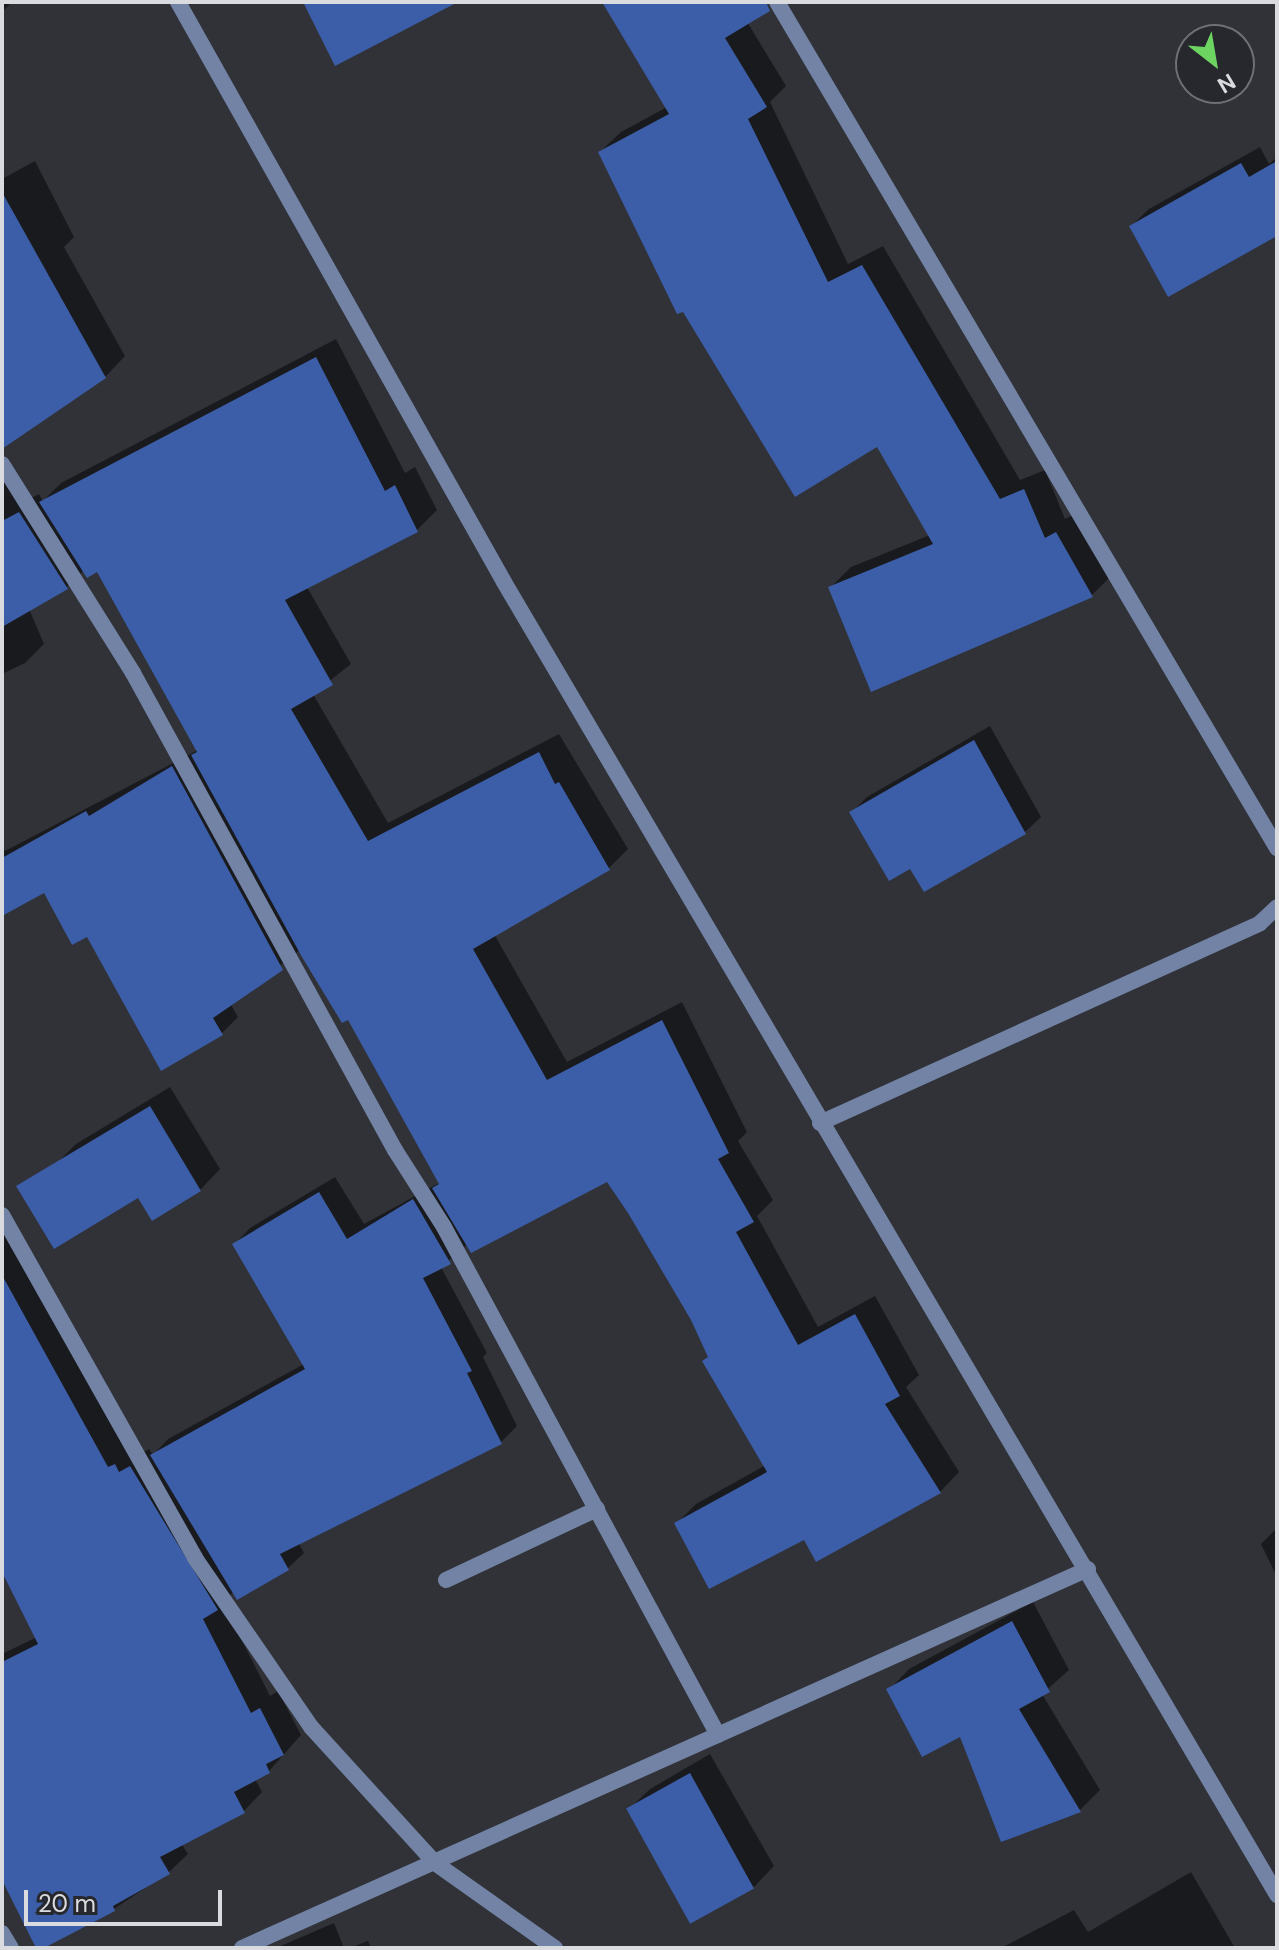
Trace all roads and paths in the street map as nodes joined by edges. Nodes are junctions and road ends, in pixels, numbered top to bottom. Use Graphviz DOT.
graph roads {
  1 [pos="178,2"];
  2 [pos="777,2"];
  3 [pos="2,464"];
  4 [pos="1277,848"];
  5 [pos="1277,907"];
  6 [pos="820,1123"];
  7 [pos="2,1215"];
  8 [pos="597,1509"];
  9 [pos="1088,1569"];
  10 [pos="446,1580"];
  11 [pos="718,1735"];
  12 [pos="435,1863"];
  13 [pos="1277,1895"];
  14 [pos="2,1933"];
  15 [pos="11,1948"];
  16 [pos="242,1948"];
  17 [pos="555,1948"];
  1 -- 6 [label="street"];
  2 -- 4 [label="street"];
  3 -- 8 [label="street"];
  5 -- 6 [label="street"];
  6 -- 9 [label="street"];
  7 -- 12 [label="street"];
  8 -- 10 [label="street"];
  8 -- 11 [label="street"];
  9 -- 11 [label="street"];
  9 -- 13 [label="street"];
  11 -- 12 [label="street"];
  12 -- 16 [label="street"];
  12 -- 17 [label="street"];
  14 -- 15 [label="street"];
}
